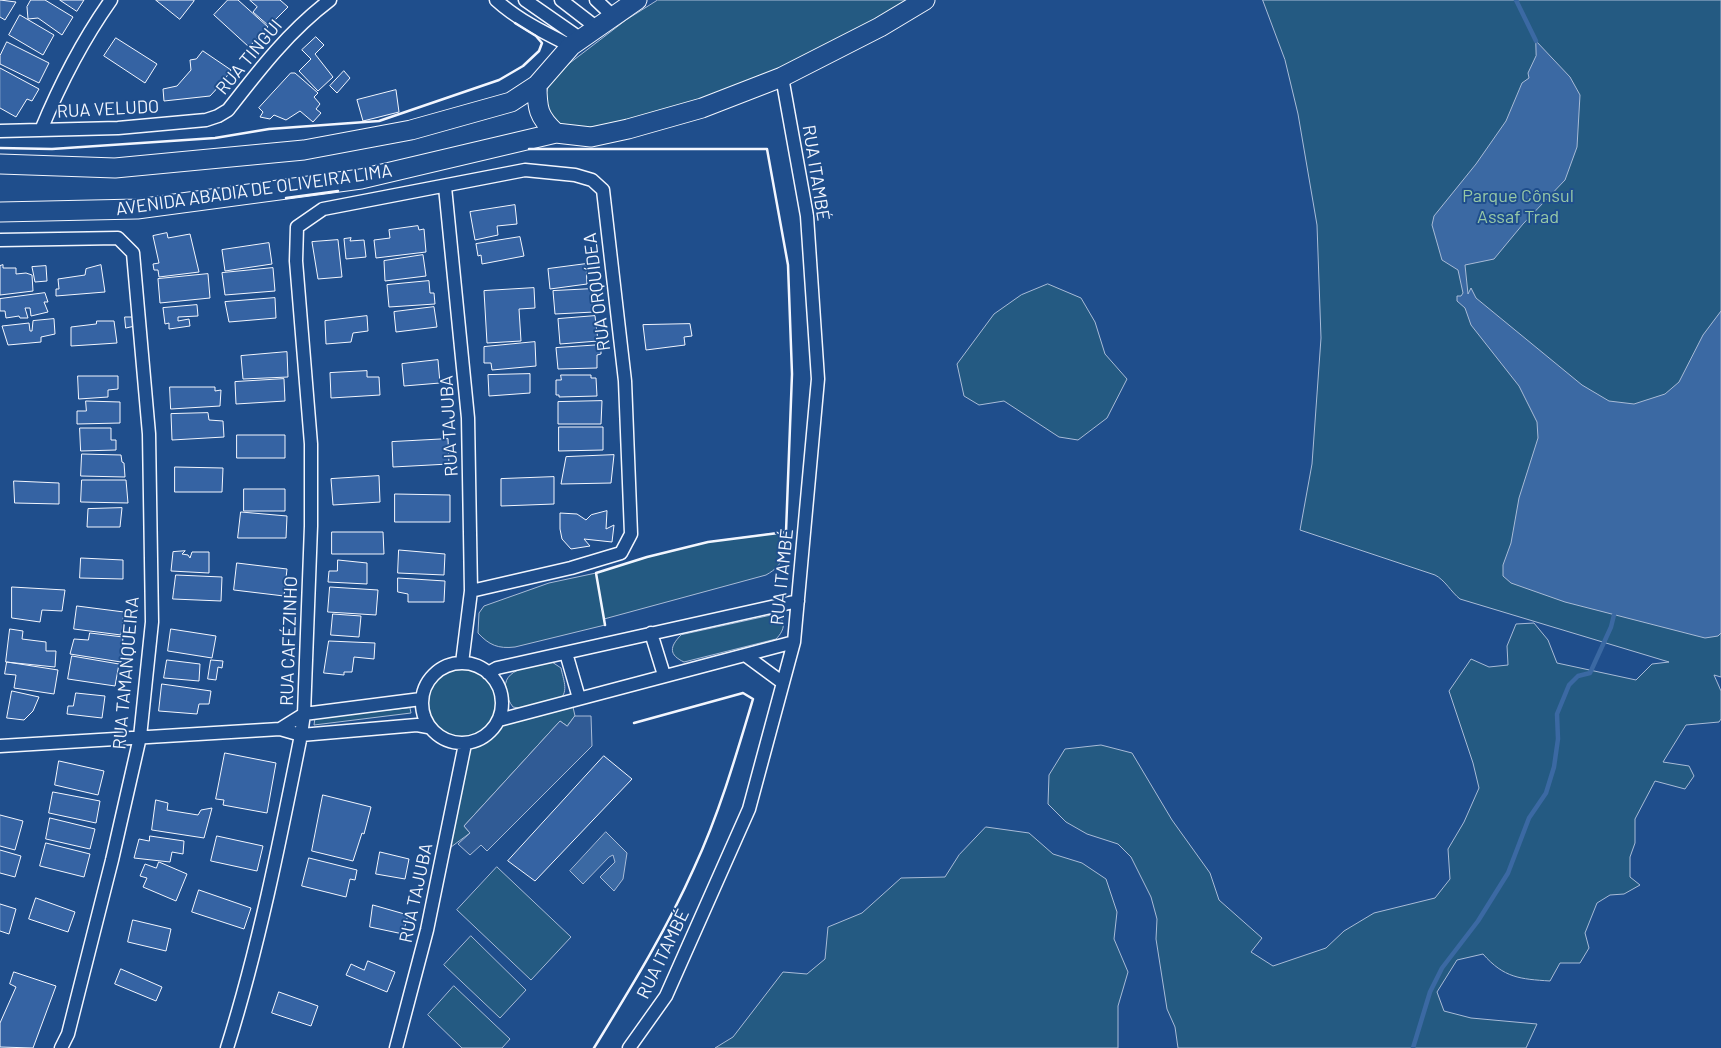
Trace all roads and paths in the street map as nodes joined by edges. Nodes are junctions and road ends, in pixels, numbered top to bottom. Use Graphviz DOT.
graph roads {
  1 [pos="111,0"];
  2 [pos="330,0"];
  3 [pos="496,0"];
  4 [pos="525,0"];
  5 [pos="556,0"];
  6 [pos="562,0"];
  7 [pos="596,0"];
  8 [pos="637,0"];
  9 [pos="925,0"];
  10 [pos="544,14"];
  11 [pos="613,16"];
  12 [pos="596,27"];
  13 [pos="576,43"];
  14 [pos="782,77"];
  15 [pos="537,85"];
  16 [pos="218,116"];
  17 [pos="41,130"];
  18 [pos="0,131"];
  19 [pos="556,133"];
  20 [pos="0,164"];
  21 [pos="445,186"];
  22 [pos="0,212"];
  23 [pos="297,227"];
  24 [pos="0,240"];
  25 [pos="471,591"];
  26 [pos="798,601"];
  27 [pos="652,633"];
  28 [pos="794,642"];
  29 [pos="566,653"];
  30 [pos="745,655"];
  31 [pos="462,663"];
  32 [pos="488,673"];
  33 [pos="664,675"];
  34 [pos="783,683"];
  35 [pos="579,698"];
  36 [pos="421,699"];
  37 [pos="304,714"];
  38 [pos="499,720"];
  39 [pos="428,727"];
  40 [pos="280,729"];
  41 [pos="302,735"];
  42 [pos="140,737"];
  43 [pos="465,744"];
  44 [pos="0,746"];
  45 [pos="61,1048"];
  46 [pos="227,1048"];
  47 [pos="396,1048"];
  48 [pos="629,1048"];
  1 -- 17 [label="street"];
  2 -- 16 [label="street, RUA TINGUI"];
  3 -- 13 [label="street"];
  4 -- 10 [label="street"];
  5 -- 10 [label="street"];
  6 -- 12 [label="street"];
  7 -- 11 [label="street"];
  8 -- 11 [label="street, AVENIDA ABADIA DE OLIVEIRA LIMA"];
  9 -- 14 [label="street, AVENIDA ABADIA DE OLIVEIRA LIMA"];
  10 -- 13 [label="street"];
  11 -- 12 [label="street, AVENIDA ABADIA DE OLIVEIRA LIMA"];
  12 -- 13 [label="street, AVENIDA ABADIA DE OLIVEIRA LIMA"];
  13 -- 15 [label="street, AVENIDA ABADIA DE OLIVEIRA LIMA"];
  14 -- 19 [label="street, AVENIDA ABADIA DE OLIVEIRA LIMA"];
  14 -- 26 [label="street, RUA ITAMBÉ"];
  15 -- 19 [label="street"];
  15 -- 20 [label="street, AVENIDA ABADIA DE OLIVEIRA LIMA"];
  16 -- 17 [label="street, RUA VELUDO"];
  17 -- 18 [label="street, RUA VELUDO"];
  19 -- 22 [label="street, AVENIDA ABADIA DE OLIVEIRA LIMA"];
  21 -- 23 [label="street, RUA ORQUÍDEA"];
  21 -- 25 [label="street, RUA TAJUBA"];
  21 -- 25 [label="street, RUA ORQUÍDEA"];
  23 -- 37 [label="street, RUA CAFÉZINHO"];
  24 -- 42 [label="street, RUA TAMANQUEIRA"];
  25 -- 31 [label="street, RUA TAJUBA"];
  26 -- 27 [label="street"];
  26 -- 28 [label="street, RUA ITAMBÉ"];
  27 -- 29 [label="street"];
  27 -- 33 [label="street"];
  28 -- 30 [label="street"];
  28 -- 34 [label="street, RUA ITAMBÉ"];
  29 -- 32 [label="street"];
  29 -- 35 [label="street"];
  30 -- 33 [label="street"];
  30 -- 34 [label="street"];
  31 -- 32 [label="street"];
  31 -- 36 [label="street"];
  32 -- 38 [label="street"];
  33 -- 35 [label="street"];
  34 -- 48 [label="street, RUA ITAMBÉ"];
  35 -- 38 [label="street"];
  36 -- 37 [label="street"];
  36 -- 39 [label="street"];
  37 -- 40 [label="street"];
  37 -- 41 [label="street, RUA CAFÉZINHO"];
  38 -- 43 [label="street"];
  39 -- 41 [label="street"];
  39 -- 43 [label="street"];
  40 -- 41 [label="street"];
  40 -- 42 [label="street"];
  41 -- 46 [label="street, RUA CAFÉZINHO"];
  42 -- 44 [label="street"];
  42 -- 45 [label="street, RUA TAMANQUEIRA"];
  43 -- 47 [label="street, RUA TAJUBA"];
}
